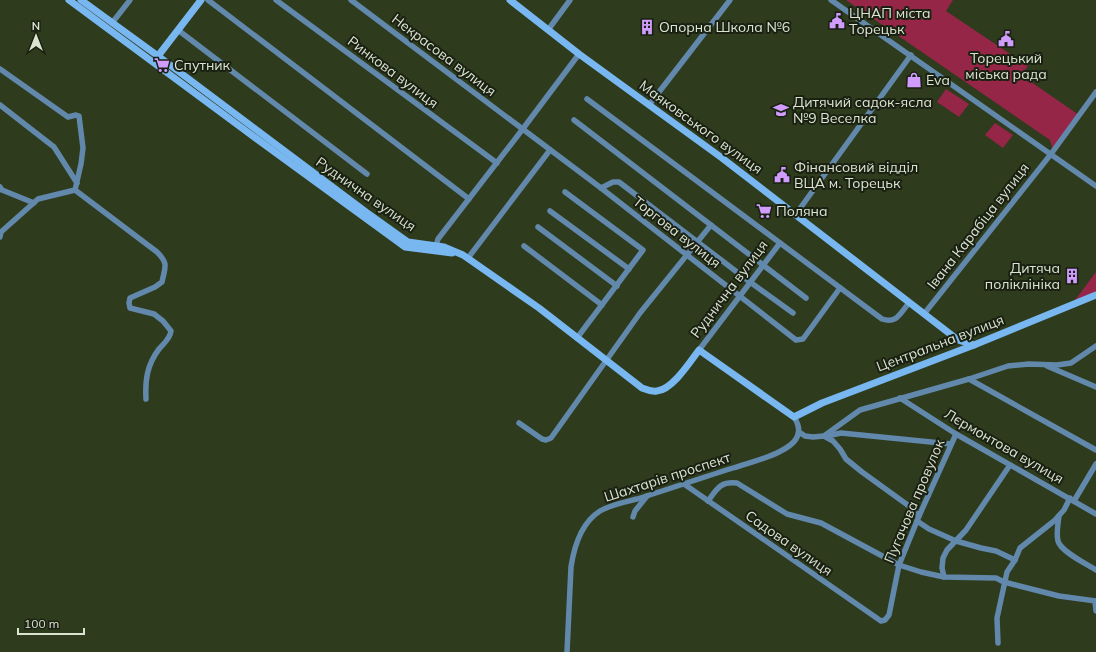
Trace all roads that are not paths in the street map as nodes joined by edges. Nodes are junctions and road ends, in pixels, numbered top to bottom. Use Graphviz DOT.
graph roads {
  1 [pos="69,0"];
  2 [pos="81,0"];
  3 [pos="130,0"];
  4 [pos="201,0"];
  5 [pos="208,0"];
  6 [pos="276,0"];
  7 [pos="351,0"];
  8 [pos="510,0"];
  9 [pos="570,0"];
  10 [pos="730,0"];
  11 [pos="831,0"];
  12 [pos="112,23"];
  13 [pos="178,30"];
  14 [pos="548,30"];
  15 [pos="579,54"];
  16 [pos="911,55"];
  17 [pos="158,56"];
  18 [pos="1,72"];
  19 [pos="1096,92"];
  20 [pos="587,99"];
  21 [pos="0,105"];
  22 [pos="649,105"];
  23 [pos="574,120"];
  24 [pos="522,130"];
  25 [pos="550,150"];
  26 [pos="1051,154"];
  27 [pos="496,163"];
  28 [pos="367,174"];
  29 [pos="77,183"];
  30 [pos="1096,186"];
  31 [pos="0,187"];
  32 [pos="601,188"];
  33 [pos="75,190"];
  34 [pos="565,192"];
  35 [pos="470,198"];
  36 [pos="34,203"];
  37 [pos="550,211"];
  38 [pos="796,214"];
  39 [pos="711,225"];
  40 [pos="538,227"];
  41 [pos="0,235"];
  42 [pos="698,241"];
  43 [pos="780,243"];
  44 [pos="436,246"];
  45 [pos="524,246"];
  46 [pos="686,255"];
  47 [pos="466,256"];
  48 [pos="763,265"];
  49 [pos="629,269"];
  50 [pos="750,282"];
  51 [pos="616,286"];
  52 [pos="840,288"];
  53 [pos="1096,295"];
  54 [pos="739,296"];
  55 [pos="806,298"];
  56 [pos="909,303"];
  57 [pos="602,305"];
  58 [pos="793,313"];
  59 [pos="924,314"];
  60 [pos="577,338"];
  61 [pos="958,340"];
  62 [pos="974,345"];
  63 [pos="1096,346"];
  64 [pos="699,350"];
  65 [pos="956,352"];
  66 [pos="605,360"];
  67 [pos="1043,365"];
  68 [pos="969,379"];
  69 [pos="1096,386"];
  70 [pos="900,398"];
  71 [pos="146,399"];
  72 [pos="794,417"];
  73 [pos="519,423"];
  74 [pos="799,432"];
  75 [pos="956,434"];
  76 [pos="824,436"];
  77 [pos="951,444"];
  78 [pos="1096,450"];
  79 [pos="1096,464"];
  80 [pos="1010,465"];
  81 [pos="684,484"];
  82 [pos="647,496"];
  83 [pos="1072,500"];
  84 [pos="708,501"];
  85 [pos="1096,514"];
  86 [pos="1059,516"];
  87 [pos="634,517"];
  88 [pos="918,519"];
  89 [pos="956,541"];
  90 [pos="1015,560"];
  91 [pos="899,565"];
  92 [pos="1096,570"];
  93 [pos="944,576"];
  94 [pos="1004,582"];
  95 [pos="1095,601"];
  96 [pos="1096,611"];
  97 [pos="881,621"];
  98 [pos="998,643"];
  99 [pos="567,652"];
  1 -- 47 [label="main road"];
  2 -- 12 [label="main road, Руднична вулиця"];
  3 -- 12 [label="street"];
  4 -- 13 [label="main road"];
  5 -- 35 [label="street"];
  6 -- 27 [label="street, Ринкова вулиця"];
  7 -- 24 [label="street, Некрасова вулиця"];
  8 -- 14 [label="main road, Маяковського вулиця"];
  9 -- 14 [label="street"];
  10 -- 22 [label="street"];
  11 -- 16 [label="street"];
  12 -- 17 [label="main road, Руднична вулиця"];
  13 -- 17 [label="main road"];
  13 -- 28 [label="street"];
  14 -- 15 [label="main road, Маяковського вулиця"];
  15 -- 22 [label="main road, Маяковського вулиця"];
  15 -- 24 [label="street"];
  16 -- 26 [label="street"];
  16 -- 38 [label="street"];
  17 -- 44 [label="main road, Руднична вулиця"];
  18 -- 29 [label="street"];
  19 -- 26 [label="street, Івана Карабіца вулиця"];
  20 -- 43 [label="street"];
  21 -- 29 [label="street"];
  22 -- 38 [label="main road, Маяковського вулиця"];
  23 -- 39 [label="street"];
  24 -- 25 [label="street, Некрасова вулиця"];
  24 -- 27 [label="street"];
  25 -- 32 [label="street, Торгова вулиця"];
  25 -- 47 [label="street"];
  26 -- 30 [label="street"];
  26 -- 59 [label="street, Івана Карабіца вулиця"];
  27 -- 35 [label="street"];
  29 -- 33 [label="street"];
  31 -- 36 [label="street"];
  32 -- 42 [label="street"];
  32 -- 46 [label="street, Торгова вулиця"];
  33 -- 36 [label="street"];
  33 -- 71 [label="street"];
  34 -- 49 [label="street"];
  35 -- 44 [label="street"];
  36 -- 41 [label="street"];
  37 -- 49 [label="street"];
  38 -- 56 [label="main road, Маяковського вулиця"];
  39 -- 42 [label="street"];
  39 -- 48 [label="street"];
  40 -- 51 [label="street"];
  42 -- 46 [label="street"];
  42 -- 50 [label="street"];
  43 -- 48 [label="street, Руднична вулиця"];
  43 -- 52 [label="street"];
  44 -- 47 [label="main road, Руднична вулиця"];
  45 -- 57 [label="street"];
  46 -- 54 [label="street, Торгова вулиця"];
  46 -- 66 [label="street"];
  47 -- 60 [label="main road, Руднична вулиця"];
  48 -- 50 [label="street, Руднична вулиця"];
  48 -- 55 [label="street"];
  49 -- 51 [label="street"];
  50 -- 54 [label="street, Руднична вулиця"];
  50 -- 58 [label="street"];
  51 -- 57 [label="street"];
  52 -- 54 [label="street, Торгова вулиця"];
  52 -- 56 [label="street"];
  53 -- 62 [label="main road, Центральна вулиця"];
  54 -- 64 [label="street, Руднична вулиця"];
  56 -- 59 [label="main road, Маяковського вулиця"];
  57 -- 60 [label="street"];
  59 -- 61 [label="main road, Маяковського вулиця"];
  60 -- 66 [label="main road, Руднична вулиця"];
  61 -- 62 [label="main road, Маяковського вулиця"];
  61 -- 65 [label="main road"];
  62 -- 65 [label="main road, Центральна вулиця"];
  63 -- 67 [label="street"];
  64 -- 66 [label="main road, Руднична вулиця"];
  64 -- 72 [label="main road, Руднична вулиця"];
  65 -- 72 [label="main road, Центральна вулиця"];
  66 -- 73 [label="street"];
  67 -- 68 [label="street"];
  67 -- 69 [label="street"];
  68 -- 70 [label="street"];
  68 -- 78 [label="street"];
  70 -- 75 [label="street, Лєрмонтова вулиця"];
  70 -- 76 [label="street"];
  72 -- 74 [label="street, Руднична вулиця"];
  74 -- 76 [label="street"];
  74 -- 81 [label="street, Шахтарів проспект"];
  75 -- 77 [label="street, Пугачова провулок"];
  75 -- 80 [label="street, Лєрмонтова вулиця"];
  76 -- 77 [label="street"];
  76 -- 88 [label="street"];
  77 -- 88 [label="street, Пугачова провулок"];
  79 -- 83 [label="street"];
  80 -- 83 [label="street, Лєрмонтова вулиця"];
  80 -- 89 [label="street"];
  81 -- 82 [label="street, Шахтарів проспект"];
  81 -- 84 [label="street, Садова вулиця"];
  82 -- 87 [label="street"];
  82 -- 99 [label="street, Шахтарів проспект"];
  83 -- 85 [label="street, Лєрмонтова вулиця"];
  83 -- 86 [label="street"];
  84 -- 91 [label="street"];
  84 -- 97 [label="street, Садова вулиця"];
  86 -- 90 [label="street"];
  86 -- 92 [label="street"];
  88 -- 89 [label="street"];
  88 -- 91 [label="street, Пугачова провулок"];
  89 -- 90 [label="street"];
  89 -- 93 [label="street"];
  90 -- 94 [label="street"];
  91 -- 93 [label="street"];
  91 -- 97 [label="street, Пугачова провулок"];
  93 -- 94 [label="street"];
  94 -- 95 [label="street"];
  94 -- 98 [label="street"];
  95 -- 96 [label="street"];
}
